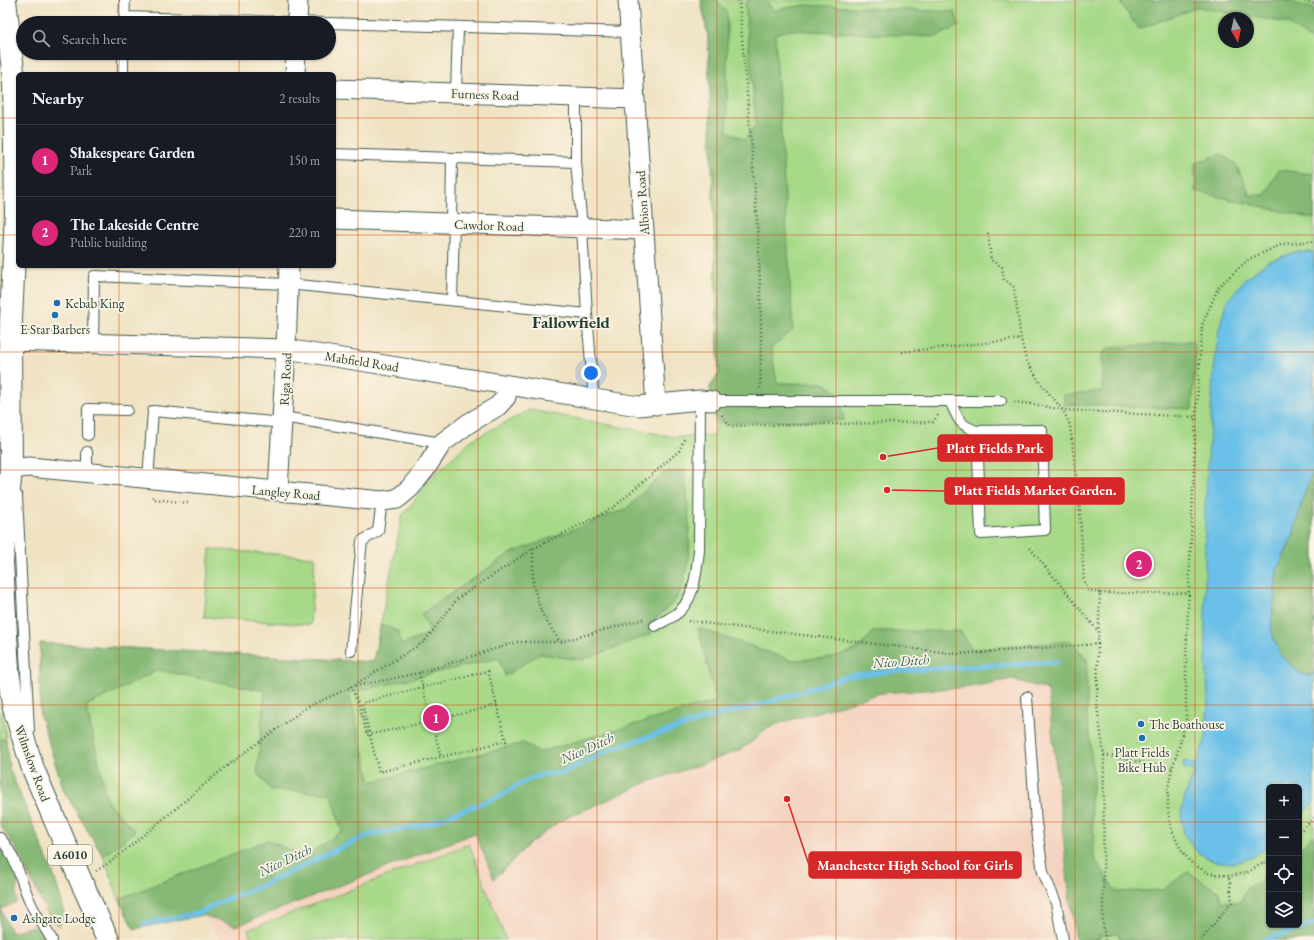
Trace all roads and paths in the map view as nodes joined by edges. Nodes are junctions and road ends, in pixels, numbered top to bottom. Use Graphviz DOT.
graph roads {
  1 [pos="5,0"];
  2 [pos="125,0"];
  3 [pos="298,0"];
  4 [pos="628,0"];
  5 [pos="739,0"];
  6 [pos="1302,0"];
  7 [pos="1314,4"];
  8 [pos="124,16"];
  9 [pos="297,16"];
  10 [pos="336,23"];
  11 [pos="458,27"];
  12 [pos="630,32"];
  13 [pos="123,60"];
  14 [pos="296,60"];
  15 [pos="122,72"];
  16 [pos="296,72"];
  17 [pos="16,80"];
  18 [pos="336,90"];
  19 [pos="456,93"];
  20 [pos="576,97"];
  21 [pos="635,99"];
  22 [pos="336,154"];
  23 [pos="452,158"];
  24 [pos="576,162"];
  25 [pos="336,219"];
  26 [pos="452,224"];
  27 [pos="16,226"];
  28 [pos="582,228"];
  29 [pos="644,230"];
  30 [pos="988,233"];
  31 [pos="1314,241"];
  32 [pos="116,268"];
  33 [pos="289,275"];
  34 [pos="115,277"];
  35 [pos="452,300"];
  36 [pos="587,314"];
  37 [pos="1021,339"];
  38 [pos="93,344"];
  39 [pos="286,349"];
  40 [pos="902,352"];
  41 [pos="7,354"];
  42 [pos="508,385"];
  43 [pos="594,400"];
  44 [pos="706,401"];
  45 [pos="760,401"];
  46 [pos="950,401"];
  47 [pos="1000,401"];
  48 [pos="656,405"];
  49 [pos="127,410"];
  50 [pos="1063,410"];
  51 [pos="1196,417"];
  52 [pos="283,420"];
  53 [pos="977,431"];
  54 [pos="88,435"];
  55 [pos="685,437"];
  56 [pos="442,443"];
  57 [pos="87,452"];
  58 [pos="11,469"];
  59 [pos="87,473"];
  60 [pos="148,479"];
  61 [pos="278,491"];
  62 [pos="382,501"];
  63 [pos="1030,548"];
  64 [pos="533,549"];
  65 [pos="1100,593"];
  66 [pos="1189,593"];
  67 [pos="668,618"];
  68 [pos="656,626"];
  69 [pos="1099,632"];
  70 [pos="560,642"];
  71 [pos="1098,644"];
  72 [pos="351,651"];
  73 [pos="418,673"];
  74 [pos="351,687"];
  75 [pos="423,687"];
  76 [pos="1027,697"];
  77 [pos="497,705"];
  78 [pos="432,721"];
  79 [pos="370,734"];
  80 [pos="1104,755"];
  81 [pos="441,757"];
  82 [pos="1172,768"];
  83 [pos="1314,818"];
  84 [pos="1302,829"];
  85 [pos="0,838"];
  86 [pos="1266,862"];
  87 [pos="1229,876"];
  88 [pos="81,881"];
  89 [pos="52,940"];
  90 [pos="108,940"];
  91 [pos="1063,940"];
  92 [pos="1105,940"];
  93 [pos="1201,940"];
  1 -- 17 [label="highway, Wilmslow Road / A6010"];
  2 -- 8 [label="lane"];
  3 -- 9 [label="street"];
  4 -- 12 [label="street, Albion Road"];
  5 -- 45 [label="path"];
  6 -- 7 [label="path"];
  10 -- 11 [label="lane"];
  11 -- 12 [label="lane"];
  11 -- 19 [label="lane"];
  12 -- 21 [label="street, Albion Road"];
  13 -- 15 [label="lane"];
  14 -- 16 [label="street"];
  18 -- 19 [label="street, Furness Road"];
  19 -- 20 [label="street, Furness Road"];
  20 -- 21 [label="street, Furness Road"];
  20 -- 24 [label="lane"];
  21 -- 29 [label="street, Albion Road"];
  22 -- 23 [label="lane"];
  23 -- 24 [label="lane"];
  23 -- 26 [label="lane"];
  24 -- 28 [label="lane"];
  25 -- 26 [label="street, Cawdor Road"];
  26 -- 28 [label="street, Cawdor Road"];
  26 -- 35 [label="lane"];
  27 -- 41 [label="highway, Wilmslow Road / A6010"];
  28 -- 29 [label="street, Cawdor Road"];
  28 -- 36 [label="lane"];
  29 -- 48 [label="street, Albion Road"];
  30 -- 37 [label="path"];
  31 -- 51 [label="path"];
  32 -- 34 [label="lane"];
  33 -- 34 [label="lane"];
  33 -- 35 [label="lane"];
  33 -- 39 [label="street, Riga Road"];
  34 -- 38 [label="lane"];
  35 -- 36 [label="lane"];
  36 -- 43 [label="lane"];
  37 -- 40 [label="path"];
  37 -- 50 [label="path"];
  38 -- 39 [label="street, Mabfield Road"];
  38 -- 41 [label="street, Mabfield Road"];
  39 -- 42 [label="street, Mabfield Road"];
  39 -- 52 [label="street, Riga Road"];
  41 -- 58 [label="highway, Wilmslow Road / A6010"];
  42 -- 43 [label="street, Mabfield Road"];
  42 -- 56 [label="street, Langley Road"];
  43 -- 48 [label="street, Mabfield Road"];
  44 -- 45 [label="lane"];
  44 -- 46 [label="path"];
  44 -- 48 [label="street, Mabfield Road"];
  44 -- 67 [label="lane"];
  45 -- 46 [label="lane"];
  46 -- 47 [label="lane"];
  46 -- 53 [label="lane"];
  47 -- 50 [label="path"];
  49 -- 54 [label="lane"];
  50 -- 51 [label="path"];
  50 -- 65 [label="path"];
  51 -- 66 [label="path"];
  52 -- 56 [label="lane"];
  52 -- 60 [label="lane"];
  52 -- 61 [label="street, Riga Road"];
  53 -- 53 [label="lane"];
  55 -- 64 [label="path"];
  56 -- 62 [label="street, Langley Road"];
  57 -- 59 [label="lane"];
  58 -- 59 [label="street, Langley Road"];
  58 -- 88 [label="highway, Wilmslow Road / A6010"];
  59 -- 60 [label="street, Langley Road"];
  60 -- 61 [label="street, Langley Road"];
  61 -- 62 [label="street, Langley Road"];
  62 -- 72 [label="lane"];
  63 -- 69 [label="path"];
  64 -- 70 [label="path"];
  64 -- 74 [label="path"];
  65 -- 66 [label="path"];
  65 -- 69 [label="path"];
  66 -- 82 [label="path"];
  67 -- 68 [label="lane"];
  67 -- 70 [label="path"];
  67 -- 71 [label="path"];
  69 -- 71 [label="path"];
  70 -- 73 [label="path"];
  71 -- 80 [label="path"];
  73 -- 74 [label="path"];
  73 -- 75 [label="path"];
  74 -- 79 [label="path"];
  74 -- 88 [label="path"];
  75 -- 77 [label="path"];
  75 -- 78 [label="path"];
  75 -- 79 [label="path"];
  76 -- 91 [label="lane"];
  77 -- 78 [label="path"];
  77 -- 81 [label="path"];
  78 -- 79 [label="path"];
  78 -- 81 [label="path"];
  79 -- 81 [label="path"];
  80 -- 82 [label="path"];
  80 -- 92 [label="path"];
  82 -- 87 [label="path"];
  83 -- 84 [label="path"];
  85 -- 89 [label="lane"];
  86 -- 87 [label="path"];
  87 -- 93 [label="path"];
  88 -- 90 [label="highway, Wilmslow Road / A6010"];
}
